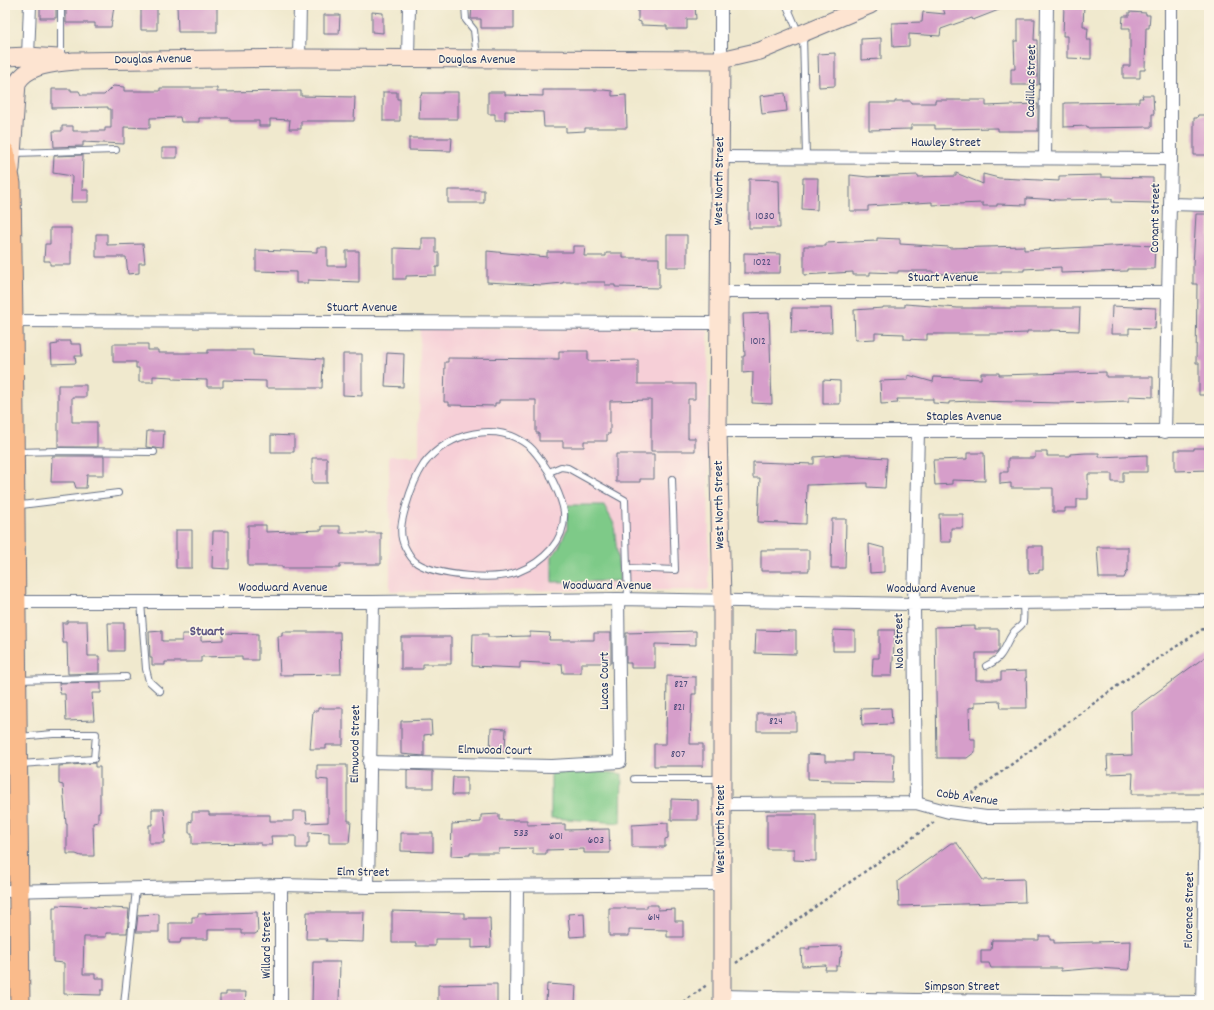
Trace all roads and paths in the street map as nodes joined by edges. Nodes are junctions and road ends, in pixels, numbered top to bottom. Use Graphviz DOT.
graph roads {
  1 [pos="30,5"];
  2 [pos="61,5"];
  3 [pos="300,5"];
  4 [pos="409,5"];
  5 [pos="465,5"];
  6 [pos="721,5"];
  7 [pos="790,5"];
  8 [pos="870,5"];
  9 [pos="1047,5"];
  10 [pos="1171,5"];
  11 [pos="801,35"];
  12 [pos="28,56"];
  13 [pos="5,57"];
  14 [pos="299,58"];
  15 [pos="67,59"];
  16 [pos="408,60"];
  17 [pos="478,60"];
  18 [pos="721,60"];
  19 [pos="116,150"];
  20 [pos="9,152"];
  21 [pos="720,157"];
  22 [pos="806,157"];
  23 [pos="1045,157"];
  24 [pos="1171,159"];
  25 [pos="8,184"];
  26 [pos="1170,204"];
  27 [pos="1209,205"];
  28 [pos="718,292"];
  29 [pos="1168,292"];
  30 [pos="9,321"];
  31 [pos="719,323"];
  32 [pos="718,430"];
  33 [pos="918,431"];
  34 [pos="1209,431"];
  35 [pos="1165,432"];
  36 [pos="14,452"];
  37 [pos="154,452"];
  38 [pos="549,472"];
  39 [pos="672,479"];
  40 [pos="118,493"];
  41 [pos="10,507"];
  42 [pos="627,568"];
  43 [pos="623,599"];
  44 [pos="722,601"];
  45 [pos="1209,601"];
  46 [pos="11,602"];
  47 [pos="141,602"];
  48 [pos="373,602"];
  49 [pos="1023,603"];
  50 [pos="914,604"];
  51 [pos="1209,625"];
  52 [pos="986,666"];
  53 [pos="126,677"];
  54 [pos="15,689"];
  55 [pos="160,692"];
  56 [pos="17,737"];
  57 [pos="369,762"];
  58 [pos="620,762"];
  59 [pos="17,764"];
  60 [pos="634,779"];
  61 [pos="721,779"];
  62 [pos="916,803"];
  63 [pos="721,804"];
  64 [pos="949,812"];
  65 [pos="1208,815"];
  66 [pos="721,884"];
  67 [pos="281,885"];
  68 [pos="518,886"];
  69 [pos="368,887"];
  70 [pos="136,889"];
  71 [pos="12,891"];
  72 [pos="722,974"];
  73 [pos="722,1001"];
  74 [pos="915,1003"];
  75 [pos="1202,1004"];
  76 [pos="20,1005"];
  77 [pos="124,1005"];
  78 [pos="280,1005"];
  79 [pos="516,1005"];
  80 [pos="679,1005"];
  1 -- 12 [label="street"];
  2 -- 15 [label="lane"];
  3 -- 14 [label="street"];
  4 -- 16 [label="street"];
  5 -- 17 [label="lane"];
  6 -- 18 [label="street, West North Street"];
  7 -- 11 [label="lane"];
  8 -- 11 [label="street, Douglas Avenue"];
  9 -- 23 [label="street, Cadillac Street"];
  10 -- 24 [label="street, Conant Street"];
  11 -- 18 [label="street, Douglas Avenue"];
  11 -- 22 [label="lane"];
  12 -- 13 [label="street, Douglas Avenue"];
  12 -- 15 [label="street, Douglas Avenue"];
  14 -- 15 [label="street, Douglas Avenue"];
  14 -- 16 [label="street, Douglas Avenue"];
  15 -- 20 [label="street, Douglas Avenue"];
  16 -- 17 [label="street, Douglas Avenue"];
  17 -- 18 [label="street, Douglas Avenue"];
  18 -- 21 [label="street, West North Street"];
  19 -- 20 [label="lane"];
  20 -- 25 [label="main road"];
  21 -- 22 [label="street, Hawley Street"];
  21 -- 28 [label="street, West North Street"];
  22 -- 23 [label="street, Hawley Street"];
  23 -- 24 [label="street, Hawley Street"];
  24 -- 26 [label="street, Conant Street"];
  25 -- 30 [label="main road"];
  26 -- 27 [label="street"];
  26 -- 29 [label="street, Conant Street"];
  28 -- 29 [label="street, Stuart Avenue"];
  28 -- 31 [label="street, West North Street"];
  29 -- 35 [label="street, Conant Street"];
  30 -- 31 [label="street, Stuart Avenue"];
  30 -- 36 [label="main road"];
  31 -- 32 [label="street, West North Street"];
  32 -- 33 [label="street, Staples Avenue"];
  32 -- 44 [label="street, West North Street"];
  33 -- 35 [label="street, Staples Avenue"];
  33 -- 50 [label="street, Nola Street"];
  34 -- 35 [label="street, Staples Avenue"];
  36 -- 37 [label="lane"];
  36 -- 41 [label="main road"];
  38 -- 38 [label="lane"];
  38 -- 42 [label="lane"];
  39 -- 42 [label="lane"];
  40 -- 41 [label="lane"];
  41 -- 46 [label="main road"];
  42 -- 43 [label="lane"];
  43 -- 44 [label="street, Woodward Avenue"];
  43 -- 48 [label="street, Woodward Avenue"];
  43 -- 58 [label="street, Lucas Court"];
  44 -- 50 [label="street, Woodward Avenue"];
  44 -- 61 [label="street, West North Street"];
  45 -- 49 [label="street, Woodward Avenue"];
  46 -- 47 [label="street, Woodward Avenue"];
  46 -- 54 [label="main road"];
  47 -- 48 [label="street, Woodward Avenue"];
  47 -- 55 [label="lane"];
  48 -- 57 [label="street, Elmwood Street"];
  49 -- 50 [label="street, Woodward Avenue"];
  49 -- 52 [label="lane"];
  50 -- 62 [label="street, Nola Street"];
  51 -- 64 [label="path"];
  53 -- 54 [label="lane"];
  54 -- 56 [label="main road"];
  56 -- 59 [label="main road"];
  56 -- 59 [label="lane"];
  57 -- 58 [label="street, Elmwood Court"];
  57 -- 69 [label="street, Elmwood Street"];
  59 -- 71 [label="main road"];
  60 -- 61 [label="lane"];
  61 -- 63 [label="street, West North Street"];
  62 -- 63 [label="street, Cobb Avenue"];
  62 -- 64 [label="street, Cobb Avenue"];
  63 -- 66 [label="street, West North Street"];
  64 -- 65 [label="street, Cobb Avenue"];
  64 -- 72 [label="path"];
  65 -- 75 [label="street, Florence Street"];
  66 -- 68 [label="street, Elm Street"];
  66 -- 72 [label="street, West North Street"];
  67 -- 69 [label="street, Elm Street"];
  67 -- 70 [label="street, Elm Street"];
  67 -- 78 [label="street, Willard Street"];
  68 -- 69 [label="street, Elm Street"];
  68 -- 79 [label="street"];
  70 -- 71 [label="street, Elm Street"];
  70 -- 77 [label="lane"];
  71 -- 76 [label="main road"];
  72 -- 73 [label="street, West North Street"];
  72 -- 80 [label="path"];
  73 -- 74 [label="street, Simpson Street"];
  74 -- 75 [label="street, Simpson Street"];
}
